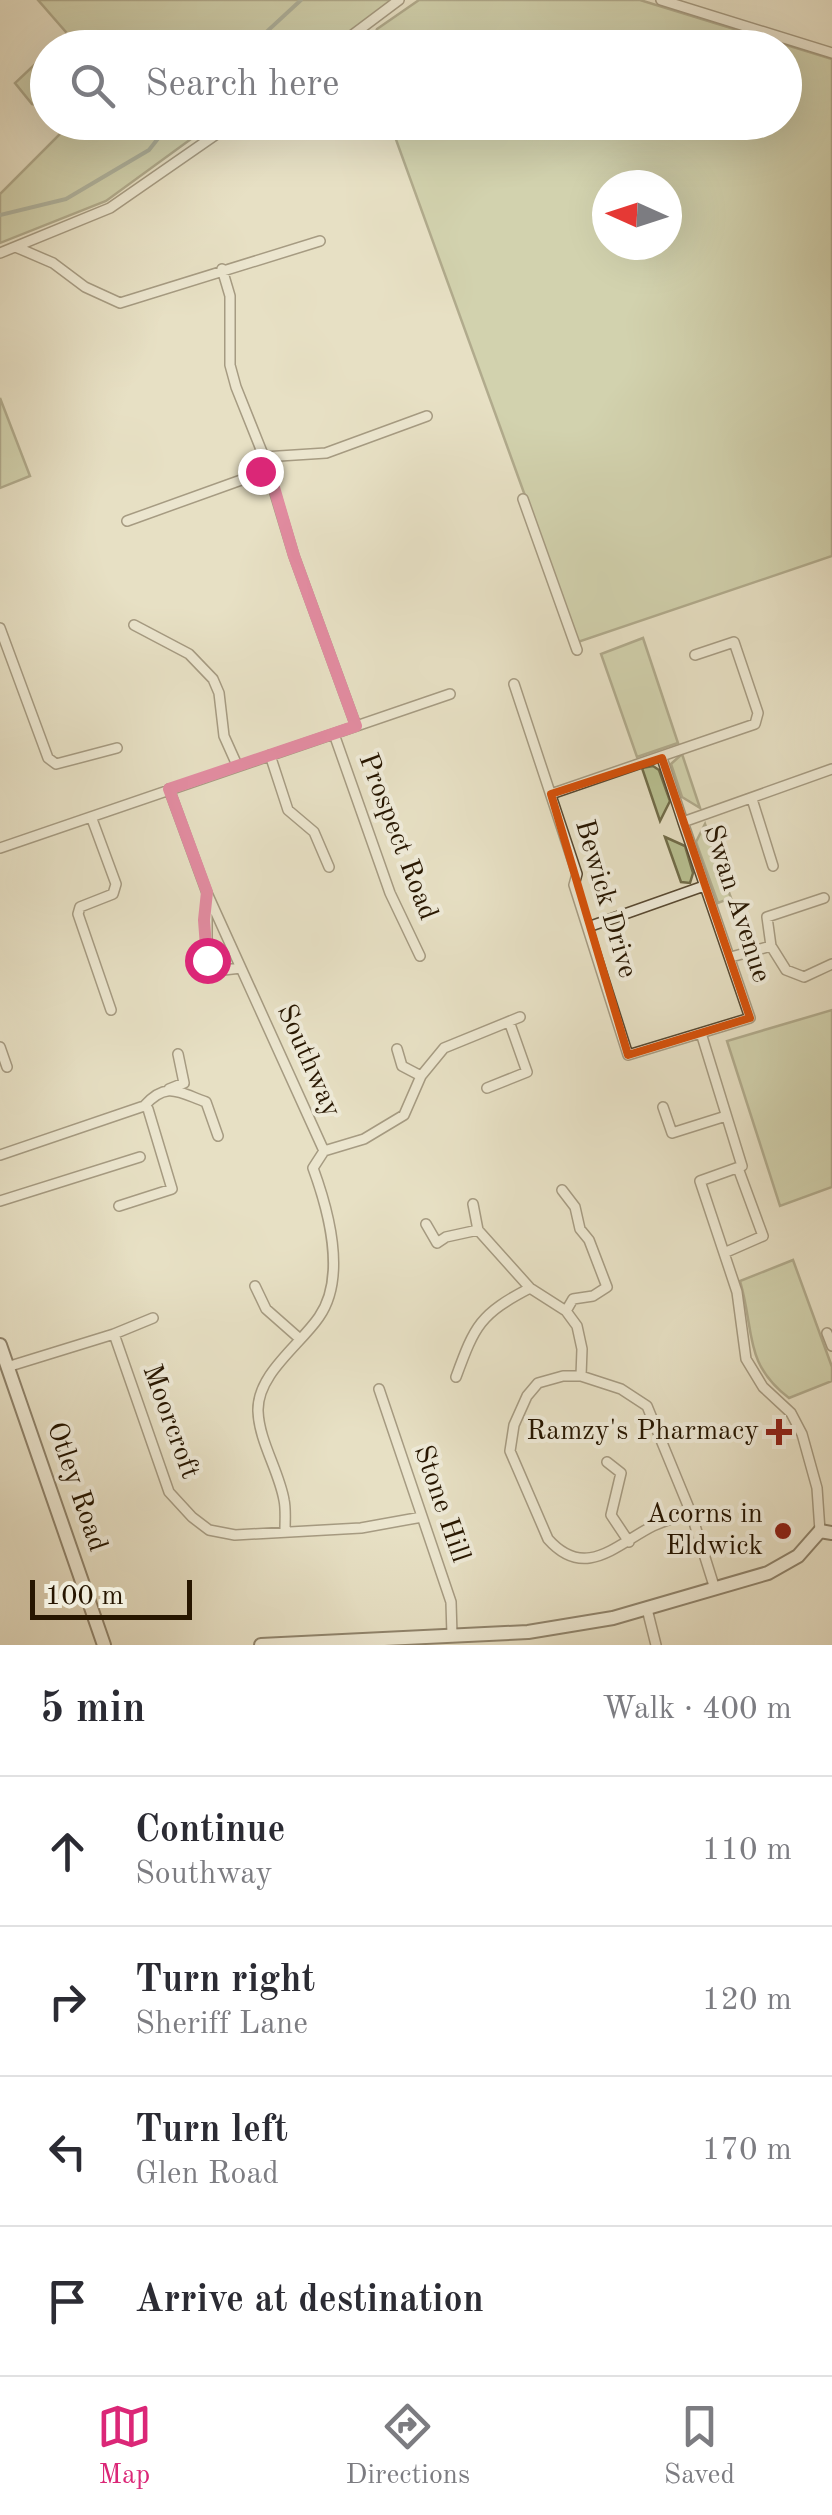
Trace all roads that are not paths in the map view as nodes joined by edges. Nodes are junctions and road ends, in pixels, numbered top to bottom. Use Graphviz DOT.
graph roads {
  1 [pos="399,0"];
  2 [pos="661,0"];
  3 [pos="359,30"];
  4 [pos="760,30"];
  5 [pos="802,43"];
  6 [pos="832,52"];
  7 [pos="208,140"];
  8 [pos="320,242"];
  9 [pos="18,248"];
  10 [pos="0,252"];
  11 [pos="222,270"];
  12 [pos="427,416"];
  13 [pos="266,462"];
  14 [pos="523,499"];
  15 [pos="127,522"];
  16 [pos="134,625"];
  17 [pos="0,628"];
  18 [pos="576,650"];
  19 [pos="695,655"];
  20 [pos="514,684"];
  21 [pos="450,694"];
  22 [pos="356,726"];
  23 [pos="334,734"];
  24 [pos="118,748"];
  25 [pos="270,754"];
  26 [pos="662,758"];
  27 [pos="237,765"];
  28 [pos="832,768"];
  29 [pos="169,789"];
  30 [pos="551,794"];
  31 [pos="752,799"];
  32 [pos="92,818"];
  33 [pos="683,822"];
  34 [pos="0,848"];
  35 [pos="774,866"];
  36 [pos="329,867"];
  37 [pos="704,886"];
  38 [pos="207,892"];
  39 [pos="824,898"];
  40 [pos="588,927"];
  41 [pos="772,946"];
  42 [pos="420,956"];
  43 [pos="730,957"];
  44 [pos="832,964"];
  45 [pos="241,968"];
  46 [pos="111,1010"];
  47 [pos="701,1033"];
  48 [pos="0,1047"];
  49 [pos="396,1049"];
  50 [pos="178,1054"];
  51 [pos="7,1068"];
  52 [pos="420,1076"];
  53 [pos="487,1088"];
  54 [pos="169,1089"];
  55 [pos="144,1106"];
  56 [pos="663,1107"];
  57 [pos="726,1116"];
  58 [pos="218,1136"];
  59 [pos="324,1151"];
  60 [pos="0,1155"];
  61 [pos="140,1157"];
  62 [pos="738,1168"];
  63 [pos="562,1190"];
  64 [pos="0,1201"];
  65 [pos="473,1204"];
  66 [pos="120,1206"];
  67 [pos="426,1224"];
  68 [pos="478,1230"];
  69 [pos="724,1254"];
  70 [pos="255,1286"];
  71 [pos="530,1288"];
  72 [pos="566,1311"];
  73 [pos="153,1318"];
  74 [pos="828,1332"];
  75 [pos="114,1334"];
  76 [pos="300,1339"];
  77 [pos="0,1345"];
  78 [pos="832,1346"];
  79 [pos="6,1366"];
  80 [pos="581,1376"];
  81 [pos="456,1377"];
  82 [pos="379,1389"];
  83 [pos="608,1462"];
  84 [pos="692,1513"];
  85 [pos="422,1517"];
  86 [pos="285,1530"];
  87 [pos="826,1532"];
  88 [pos="630,1542"];
  89 [pos="715,1589"];
  90 [pos="648,1610"];
  91 [pos="452,1634"];
  92 [pos="528,1638"];
  93 [pos="394,1641"];
  94 [pos="104,1645"];
  95 [pos="114,1645"];
  96 [pos="260,1645"];
  97 [pos="656,1645"];
  1 -- 3 [label="street"];
  2 -- 4 [label="street"];
  5 -- 6 [label="street"];
  7 -- 9 [label="street"];
  8 -- 11 [label="street"];
  9 -- 10 [label="street"];
  9 -- 11 [label="street"];
  11 -- 13 [label="street"];
  12 -- 13 [label="street"];
  13 -- 15 [label="street"];
  13 -- 22 [label="street"];
  14 -- 18 [label="street"];
  16 -- 27 [label="street"];
  17 -- 24 [label="street"];
  19 -- 26 [label="street"];
  20 -- 30 [label="street, Bewick Drive"];
  21 -- 22 [label="street"];
  22 -- 23 [label="street"];
  23 -- 25 [label="street"];
  23 -- 42 [label="street, Prospect Road"];
  25 -- 27 [label="street"];
  25 -- 36 [label="street"];
  26 -- 30 [label="street"];
  26 -- 33 [label="street"];
  27 -- 29 [label="street"];
  28 -- 31 [label="street, Swan Avenue"];
  29 -- 32 [label="street"];
  29 -- 38 [label="street, Southway"];
  30 -- 40 [label="street, Bewick Drive"];
  31 -- 33 [label="street, Swan Avenue"];
  31 -- 35 [label="street"];
  32 -- 34 [label="street"];
  32 -- 46 [label="street"];
  33 -- 37 [label="street, Swan Avenue"];
  37 -- 40 [label="street"];
  37 -- 43 [label="street, Swan Avenue"];
  38 -- 45 [label="street, Southway"];
  38 -- 45 [label="street, Southway"];
  39 -- 41 [label="street"];
  40 -- 47 [label="street, Bewick Drive"];
  41 -- 43 [label="street"];
  41 -- 44 [label="street"];
  43 -- 47 [label="street, Swan Avenue"];
  45 -- 59 [label="street, Southway"];
  47 -- 57 [label="street"];
  48 -- 51 [label="street"];
  49 -- 52 [label="street"];
  50 -- 54 [label="street"];
  52 -- 53 [label="street"];
  52 -- 59 [label="street"];
  54 -- 55 [label="street"];
  54 -- 58 [label="street"];
  55 -- 60 [label="street"];
  55 -- 66 [label="street"];
  56 -- 57 [label="street"];
  57 -- 62 [label="street"];
  59 -- 76 [label="street, Southway"];
  61 -- 64 [label="street"];
  62 -- 69 [label="street"];
  62 -- 69 [label="street"];
  63 -- 72 [label="street"];
  65 -- 68 [label="street"];
  67 -- 68 [label="street"];
  68 -- 71 [label="street"];
  69 -- 87 [label="street"];
  70 -- 76 [label="street"];
  71 -- 72 [label="street"];
  71 -- 81 [label="street"];
  72 -- 80 [label="street"];
  73 -- 75 [label="street"];
  74 -- 78 [label="street"];
  75 -- 79 [label="street"];
  75 -- 86 [label="street, Moorcroft"];
  76 -- 86 [label="street, Southway"];
  77 -- 79 [label="street, Otley Road"];
  79 -- 94 [label="street, Otley Road"];
  80 -- 84 [label="street"];
  80 -- 88 [label="street"];
  82 -- 85 [label="street, Stone Hill"];
  83 -- 88 [label="street"];
  84 -- 88 [label="street"];
  84 -- 89 [label="street"];
  85 -- 86 [label="street, Moorcroft"];
  85 -- 91 [label="street, Stone Hill"];
  87 -- 89 [label="street"];
  89 -- 90 [label="street"];
  90 -- 92 [label="street"];
  90 -- 97 [label="street"];
  91 -- 92 [label="street"];
  91 -- 93 [label="street"];
  93 -- 96 [label="street"];
  94 -- 95 [label="street"];
}
